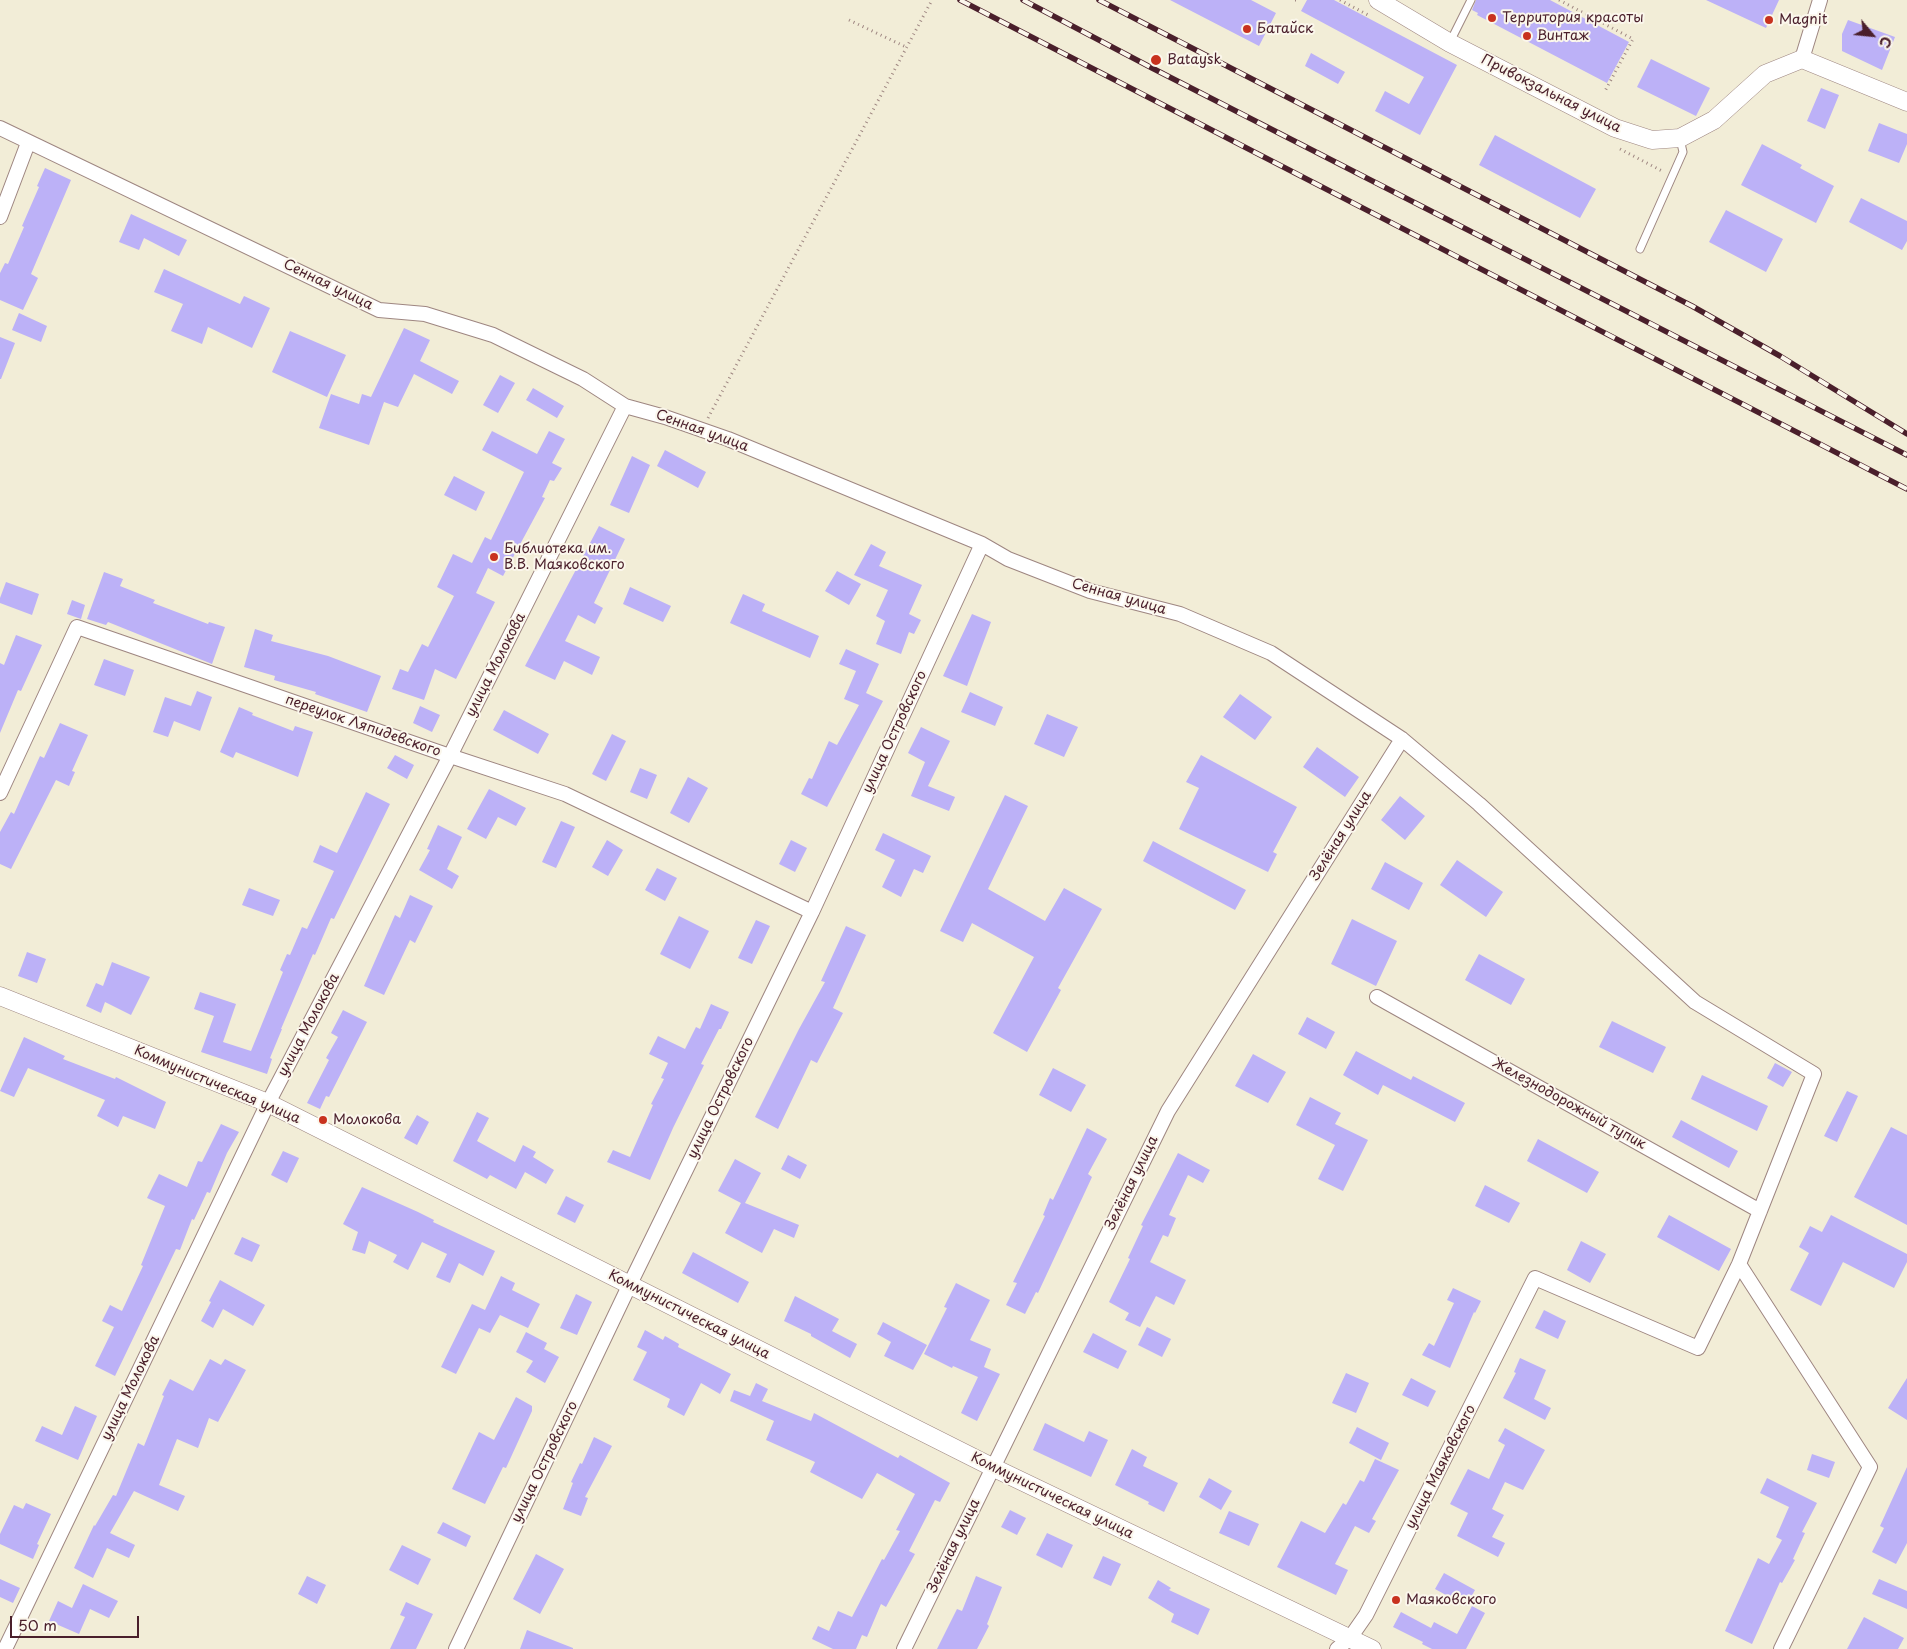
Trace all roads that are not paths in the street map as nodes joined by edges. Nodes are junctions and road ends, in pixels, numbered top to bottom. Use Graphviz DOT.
graph roads {
  1 [pos="1378,0"];
  2 [pos="1471,0"];
  3 [pos="1820,0"];
  4 [pos="1450,42"];
  5 [pos="1802,59"];
  6 [pos="1907,102"];
  7 [pos="0,128"];
  8 [pos="1680,138"];
  9 [pos="28,143"];
  10 [pos="0,217"];
  11 [pos="1640,249"];
  12 [pos="625,406"];
  13 [pos="982,544"];
  14 [pos="1402,739"];
  15 [pos="450,756"];
  16 [pos="0,793"];
  17 [pos="812,912"];
  18 [pos="0,996"];
  19 [pos="1377,996"];
  20 [pos="268,1103"];
  21 [pos="1760,1211"];
  22 [pos="1739,1264"];
  23 [pos="630,1284"];
  24 [pos="992,1468"];
  25 [pos="1344,1644"];
  26 [pos="5,1649"];
  27 [pos="456,1649"];
  28 [pos="904,1649"];
  29 [pos="1372,1649"];
  30 [pos="1781,1649"];
  1 -- 4 [label="street, Привокзальная улица"];
  2 -- 4 [label="lane"];
  3 -- 5 [label="street"];
  4 -- 8 [label="street, Привокзальная улица"];
  5 -- 6 [label="street"];
  5 -- 8 [label="street, Привокзальная улица"];
  7 -- 9 [label="street, Сенная улица"];
  8 -- 11 [label="lane"];
  9 -- 10 [label="street"];
  9 -- 12 [label="street, Сенная улица"];
  12 -- 13 [label="street, Сенная улица"];
  12 -- 15 [label="street, улица Молокова"];
  13 -- 14 [label="street, Сенная улица"];
  13 -- 17 [label="street, улица Островского"];
  14 -- 21 [label="street, Сенная улица"];
  14 -- 24 [label="street, Зелёная улица"];
  15 -- 16 [label="street, переулок Ляпидевского"];
  15 -- 17 [label="street, переулок Ляпидевского"];
  15 -- 20 [label="street, улица Молокова"];
  17 -- 23 [label="street, улица Островского"];
  18 -- 20 [label="street, Коммунистическая улица"];
  19 -- 21 [label="street, Железнодорожный тупик"];
  20 -- 23 [label="street, Коммунистическая улица"];
  20 -- 26 [label="street, улица Молокова"];
  21 -- 22 [label="street"];
  22 -- 25 [label="street, улица Маяковского"];
  22 -- 30 [label="street"];
  23 -- 24 [label="street, Коммунистическая улица"];
  23 -- 27 [label="street, улица Островского"];
  24 -- 25 [label="street, Коммунистическая улица"];
  24 -- 28 [label="street, Зелёная улица"];
  25 -- 29 [label="street, Коммунистическая улица"];
}
